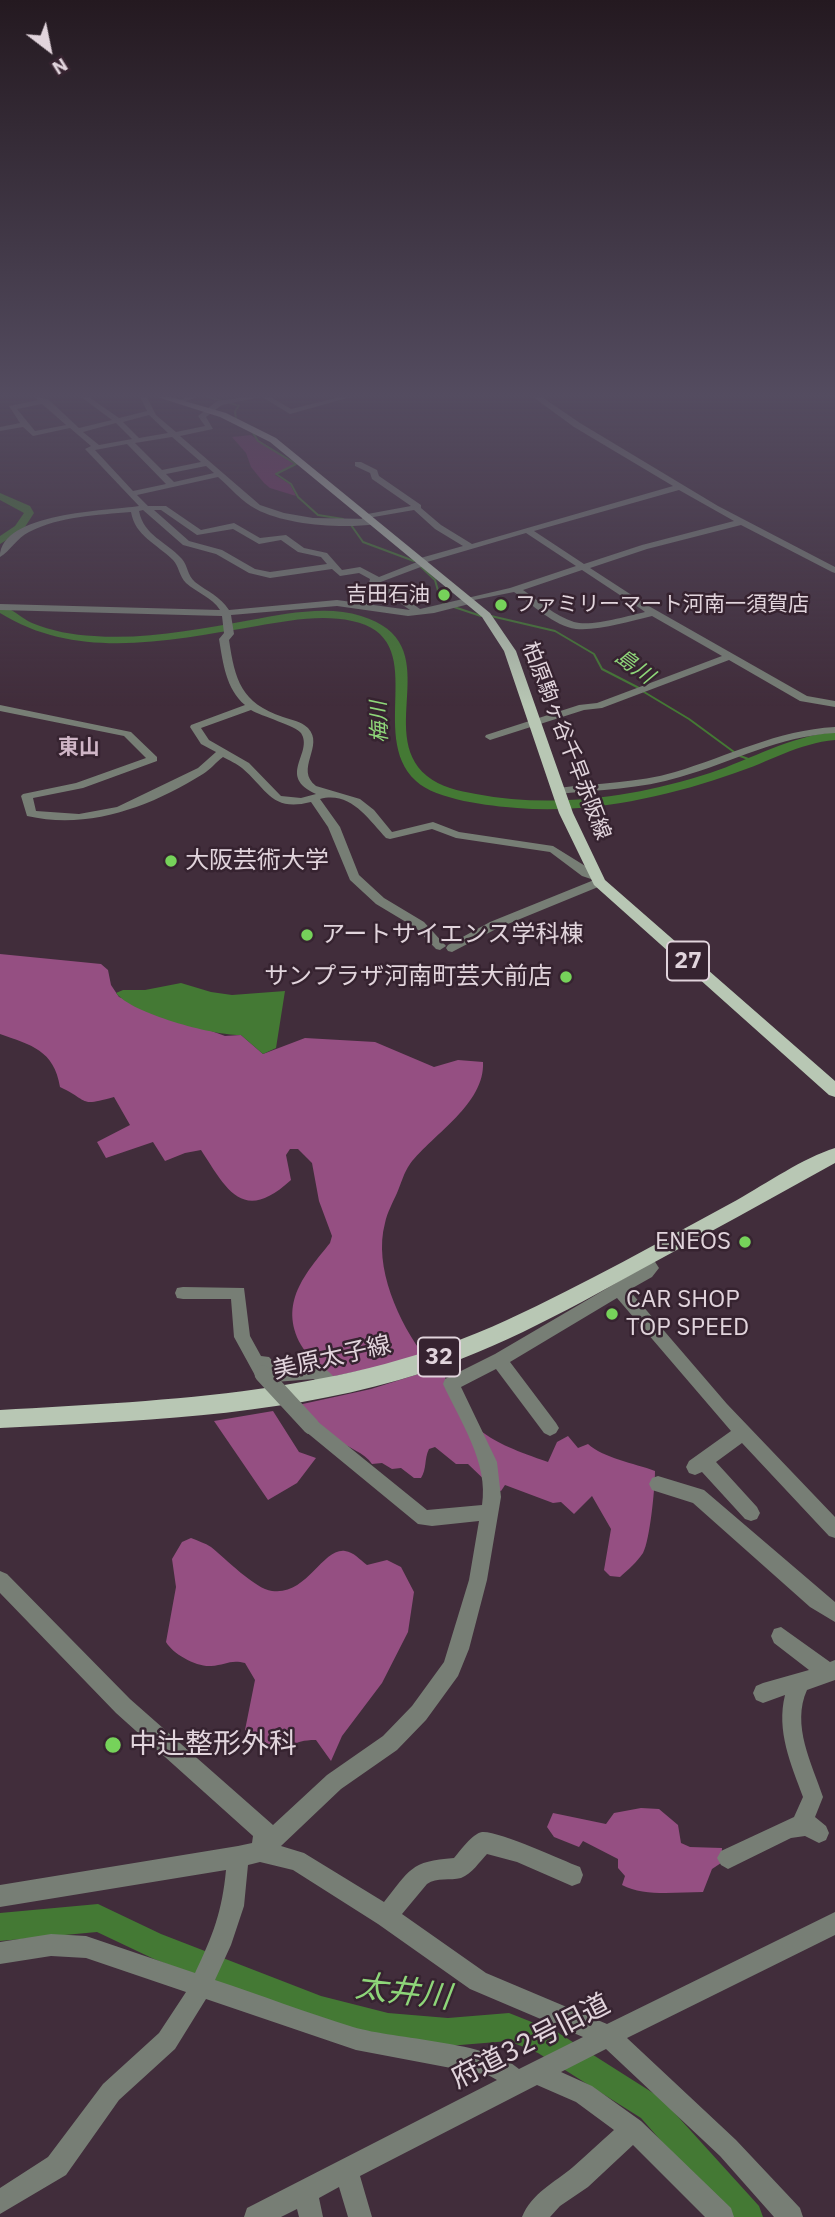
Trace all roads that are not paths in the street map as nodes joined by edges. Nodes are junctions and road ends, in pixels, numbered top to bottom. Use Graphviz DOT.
graph roads {
  1 [pos="138,500"];
  2 [pos="250,500"];
  3 [pos="346,500"];
  4 [pos="411,500"];
  5 [pos="634,500"];
  6 [pos="703,500"];
  7 [pos="256,506"];
  8 [pos="146,507"];
  9 [pos="416,508"];
  10 [pos="135,509"];
  11 [pos="369,519"];
  12 [pos="741,522"];
  13 [pos="528,531"];
  14 [pos="283,537"];
  15 [pos="471,547"];
  16 [pos="169,550"];
  17 [pos="0,554"];
  18 [pos="228,556"];
  19 [pos="422,562"];
  20 [pos="334,566"];
  21 [pos="580,567"];
  22 [pos="835,570"];
  23 [pos="375,579"];
  24 [pos="516,589"];
  25 [pos="469,600"];
  26 [pos="2,602"];
  27 [pos="418,612"];
  28 [pos="655,612"];
  29 [pos="227,622"];
  30 [pos="731,656"];
  31 [pos="835,704"];
  32 [pos="250,707"];
  33 [pos="0,708"];
  34 [pos="534,722"];
  35 [pos="835,730"];
  36 [pos="490,737"];
  37 [pos="223,752"];
  38 [pos="558,792"];
  39 [pos="328,794"];
  40 [pos="314,798"];
  41 [pos="598,880"];
  42 [pos="835,1091"];
  43 [pos="835,1155"];
  44 [pos="645,1258"];
  45 [pos="618,1288"];
  46 [pos="183,1293"];
  47 [pos="246,1346"];
  48 [pos="500,1362"];
  49 [pos="332,1386"];
  50 [pos="0,1419"];
  51 [pos="550,1428"];
  52 [pos="743,1432"];
  53 [pos="658,1483"];
  54 [pos="751,1513"];
  55 [pos="488,1514"];
  56 [pos="835,1530"];
  57 [pos="0,1580"];
  58 [pos="835,1612"];
  59 [pos="781,1636"];
  60 [pos="832,1672"];
  61 [pos="800,1683"];
  62 [pos="763,1693"];
  63 [pos="249,1854"];
  64 [pos="728,1858"];
  65 [pos="572,1875"];
  66 [pos="0,1896"];
  67 [pos="386,1916"];
  68 [pos="835,1923"];
  69 [pos="0,1953"];
  70 [pos="200,1983"];
  71 [pos="600,2040"];
  72 [pos="533,2075"];
  73 [pos="633,2129"];
  74 [pos="346,2170"];
  75 [pos="305,2192"];
  76 [pos="0,2202"];
  77 [pos="256,2217"];
  78 [pos="311,2217"];
  79 [pos="360,2217"];
  80 [pos="534,2217"];
  81 [pos="722,2217"];
  82 [pos="790,2217"];
  1 -- 8 [label="street"];
  2 -- 7 [label="street"];
  3 -- 11 [label="main road, 柏原駒ヶ谷千早赤阪線 / 27"];
  4 -- 9 [label="street"];
  5 -- 13 [label="street"];
  6 -- 12 [label="street"];
  7 -- 11 [label="street"];
  7 -- 14 [label="street"];
  8 -- 10 [label="street"];
  8 -- 14 [label="street"];
  8 -- 18 [label="street"];
  9 -- 11 [label="street"];
  9 -- 15 [label="street"];
  10 -- 16 [label="street"];
  10 -- 17 [label="street"];
  11 -- 19 [label="main road, 柏原駒ヶ谷千早赤阪線 / 27"];
  12 -- 21 [label="street"];
  12 -- 22 [label="street"];
  13 -- 15 [label="street"];
  13 -- 21 [label="street"];
  14 -- 20 [label="street"];
  15 -- 19 [label="street"];
  16 -- 18 [label="street"];
  16 -- 29 [label="street"];
  18 -- 20 [label="street"];
  19 -- 23 [label="street"];
  19 -- 25 [label="main road, 柏原駒ヶ谷千早赤阪線 / 27"];
  20 -- 23 [label="street"];
  21 -- 24 [label="street"];
  21 -- 28 [label="street"];
  23 -- 27 [label="street"];
  24 -- 25 [label="street"];
  24 -- 28 [label="street"];
  25 -- 27 [label="street"];
  25 -- 34 [label="main road, 柏原駒ヶ谷千早赤阪線 / 27"];
  26 -- 29 [label="street"];
  27 -- 29 [label="street"];
  28 -- 30 [label="street"];
  29 -- 32 [label="street"];
  30 -- 31 [label="street"];
  30 -- 34 [label="street"];
  32 -- 37 [label="street"];
  32 -- 39 [label="street"];
  33 -- 37 [label="street"];
  34 -- 36 [label="street"];
  34 -- 38 [label="main road, 柏原駒ヶ谷千早赤阪線 / 27"];
  35 -- 38 [label="street"];
  37 -- 40 [label="street"];
  38 -- 41 [label="main road, 柏原駒ヶ谷千早赤阪線 / 27"];
  39 -- 40 [label="street"];
  39 -- 41 [label="street"];
  40 -- 41 [label="street"];
  41 -- 42 [label="main road, 柏原駒ヶ谷千早赤阪線 / 27"];
  43 -- 44 [label="main road, 美原太子線 / 32"];
  44 -- 45 [label="street"];
  44 -- 49 [label="main road, 美原太子線 / 32"];
  45 -- 48 [label="street"];
  45 -- 52 [label="street"];
  46 -- 47 [label="street"];
  47 -- 49 [label="street"];
  47 -- 55 [label="street, bridge"];
  48 -- 51 [label="street"];
  48 -- 55 [label="street"];
  49 -- 50 [label="main road, 美原太子線 / 32"];
  52 -- 54 [label="street"];
  52 -- 56 [label="street"];
  53 -- 58 [label="street"];
  55 -- 63 [label="street"];
  57 -- 63 [label="street"];
  59 -- 60 [label="street"];
  60 -- 61 [label="street"];
  61 -- 62 [label="street"];
  61 -- 64 [label="street"];
  63 -- 66 [label="street"];
  63 -- 67 [label="street"];
  63 -- 70 [label="street"];
  65 -- 67 [label="street"];
  67 -- 71 [label="street"];
  68 -- 71 [label="street, 府道32号旧道"];
  69 -- 70 [label="street"];
  70 -- 72 [label="street"];
  70 -- 76 [label="street"];
  71 -- 72 [label="street, 府道32号旧道"];
  71 -- 82 [label="street"];
  72 -- 73 [label="street"];
  72 -- 74 [label="street, 府道32号旧道"];
  73 -- 80 [label="street"];
  73 -- 81 [label="street"];
  74 -- 75 [label="street, 府道32号旧道"];
  74 -- 79 [label="street"];
  75 -- 77 [label="street, 府道32号旧道"];
  75 -- 78 [label="street"];
}
